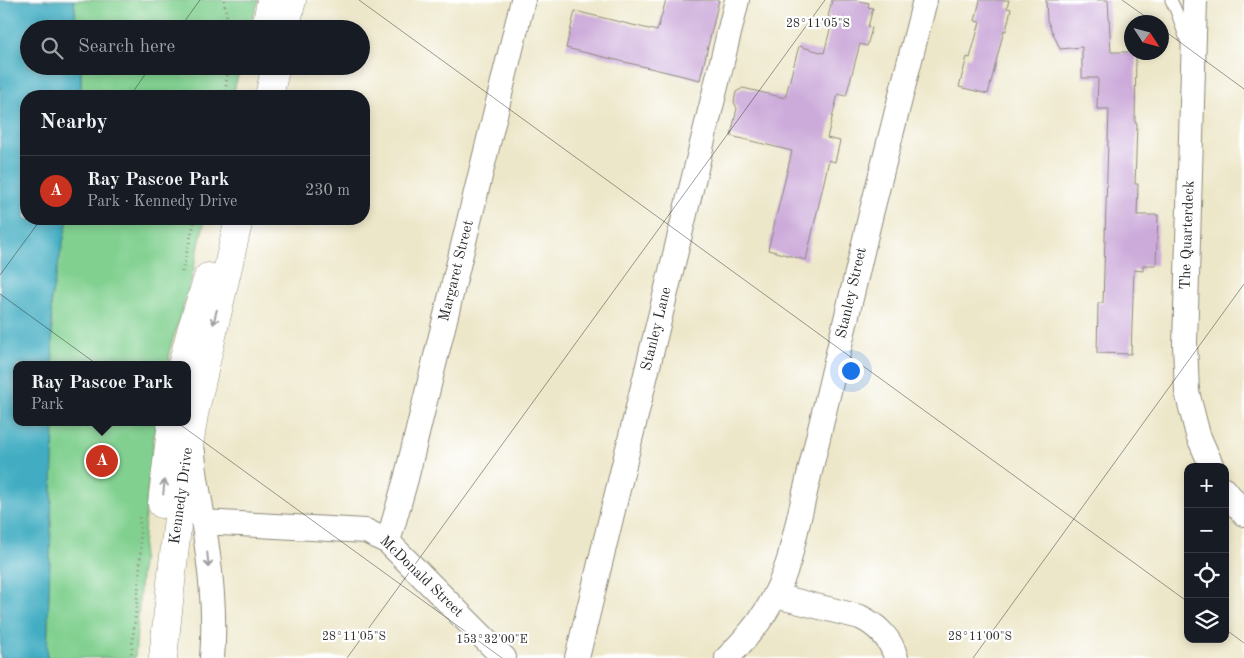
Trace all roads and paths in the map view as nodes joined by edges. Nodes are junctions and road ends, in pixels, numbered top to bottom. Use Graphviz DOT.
graph roads {
  1 [pos="224,0"];
  2 [pos="271,0"];
  3 [pos="292,0"];
  4 [pos="523,0"];
  5 [pos="737,0"];
  6 [pos="925,0"];
  7 [pos="1170,0"];
  8 [pos="1195,0"];
  9 [pos="227,20"];
  10 [pos="268,20"];
  11 [pos="287,20"];
  12 [pos="1193,64"];
  13 [pos="227,75"];
  14 [pos="258,75"];
  15 [pos="274,75"];
  16 [pos="226,90"];
  17 [pos="255,90"];
  18 [pos="270,90"];
  19 [pos="224,225"];
  20 [pos="238,225"];
  21 [pos="183,361"];
  22 [pos="199,391"];
  23 [pos="172,426"];
  24 [pos="1210,463"];
  25 [pos="1229,495"];
  26 [pos="138,507"];
  27 [pos="1244,514"];
  28 [pos="204,522"];
  29 [pos="388,542"];
  30 [pos="776,596"];
  31 [pos="131,658"];
  32 [pos="150,658"];
  33 [pos="163,658"];
  34 [pos="212,658"];
  35 [pos="504,658"];
  36 [pos="577,658"];
  37 [pos="727,658"];
  38 [pos="896,658"];
  1 -- 9 [label="path"];
  2 -- 10 [label="street"];
  3 -- 11 [label="street"];
  4 -- 29 [label="street, Margaret Street"];
  5 -- 36 [label="street, Stanley Lane"];
  6 -- 30 [label="street, Stanley Street"];
  7 -- 12 [label="lane"];
  8 -- 12 [label="street, The Quarterdeck"];
  12 -- 24 [label="street, The Quarterdeck"];
  13 -- 16 [label="path"];
  14 -- 17 [label="street"];
  15 -- 18 [label="street"];
  19 -- 21 [label="street"];
  20 -- 22 [label="street, Kennedy Drive, one-way"];
  22 -- 28 [label="street"];
  22 -- 33 [label="street, Kennedy Drive"];
  32 -- 23 [label="street, Kennedy Drive, one-way"];
  25 -- 27 [label="street"];
  26 -- 31 [label="path"];
  28 -- 29 [label="street, McDonald Street"];
  28 -- 34 [label="street, one-way"];
  29 -- 35 [label="street, McDonald Street"];
  30 -- 37 [label="street, Stanley Street"];
  30 -- 38 [label="street"];
}
